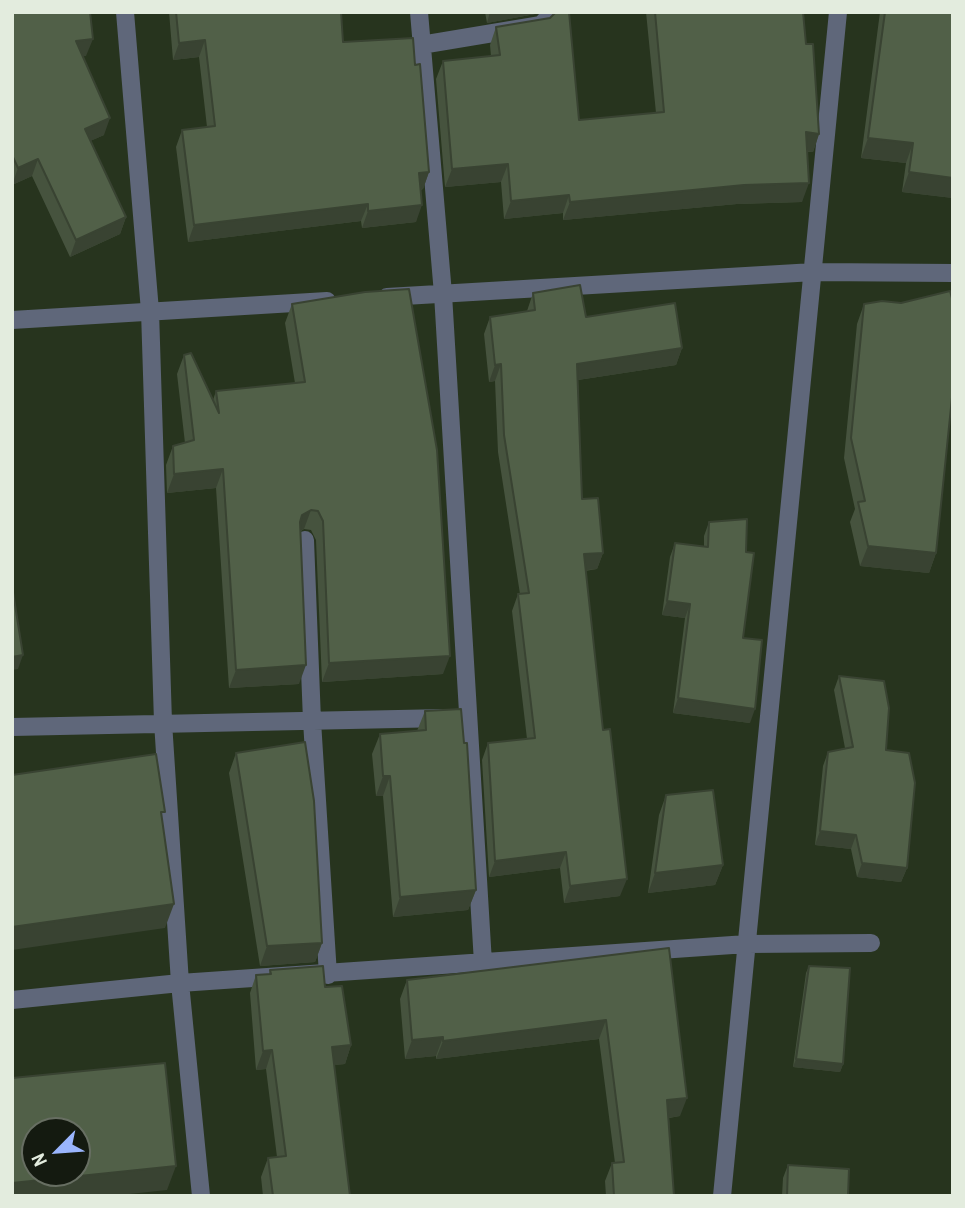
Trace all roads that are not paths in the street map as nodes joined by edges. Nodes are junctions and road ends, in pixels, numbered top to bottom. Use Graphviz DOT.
graph roads {
  1 [pos="125,12"];
  2 [pos="419,12"];
  3 [pos="553,12"];
  4 [pos="838,12"];
  5 [pos="422,45"];
  6 [pos="814,272"];
  7 [pos="953,272"];
  8 [pos="443,294"];
  9 [pos="374,298"];
  10 [pos="346,300"];
  11 [pos="150,311"];
  12 [pos="12,320"];
  13 [pos="305,540"];
  14 [pos="466,717"];
  15 [pos="312,721"];
  16 [pos="163,722"];
  17 [pos="12,727"];
  18 [pos="872,943"];
  19 [pos="747,944"];
  20 [pos="483,963"];
  21 [pos="328,975"];
  22 [pos="180,983"];
  23 [pos="12,1000"];
  24 [pos="201,1196"];
  25 [pos="722,1196"];
  1 -- 11 [label="street"];
  2 -- 5 [label="street"];
  3 -- 5 [label="street"];
  4 -- 6 [label="street"];
  5 -- 8 [label="street"];
  6 -- 7 [label="street"];
  6 -- 8 [label="street"];
  6 -- 19 [label="street"];
  8 -- 9 [label="street"];
  8 -- 14 [label="street"];
  10 -- 11 [label="street"];
  11 -- 12 [label="street"];
  11 -- 16 [label="street"];
  13 -- 15 [label="street"];
  14 -- 15 [label="street"];
  14 -- 20 [label="street"];
  15 -- 16 [label="street"];
  15 -- 21 [label="street"];
  16 -- 17 [label="street"];
  16 -- 22 [label="street"];
  18 -- 19 [label="street"];
  19 -- 20 [label="street"];
  19 -- 25 [label="street"];
  20 -- 21 [label="street"];
  21 -- 22 [label="street"];
  22 -- 23 [label="street"];
  22 -- 24 [label="street"];
}
